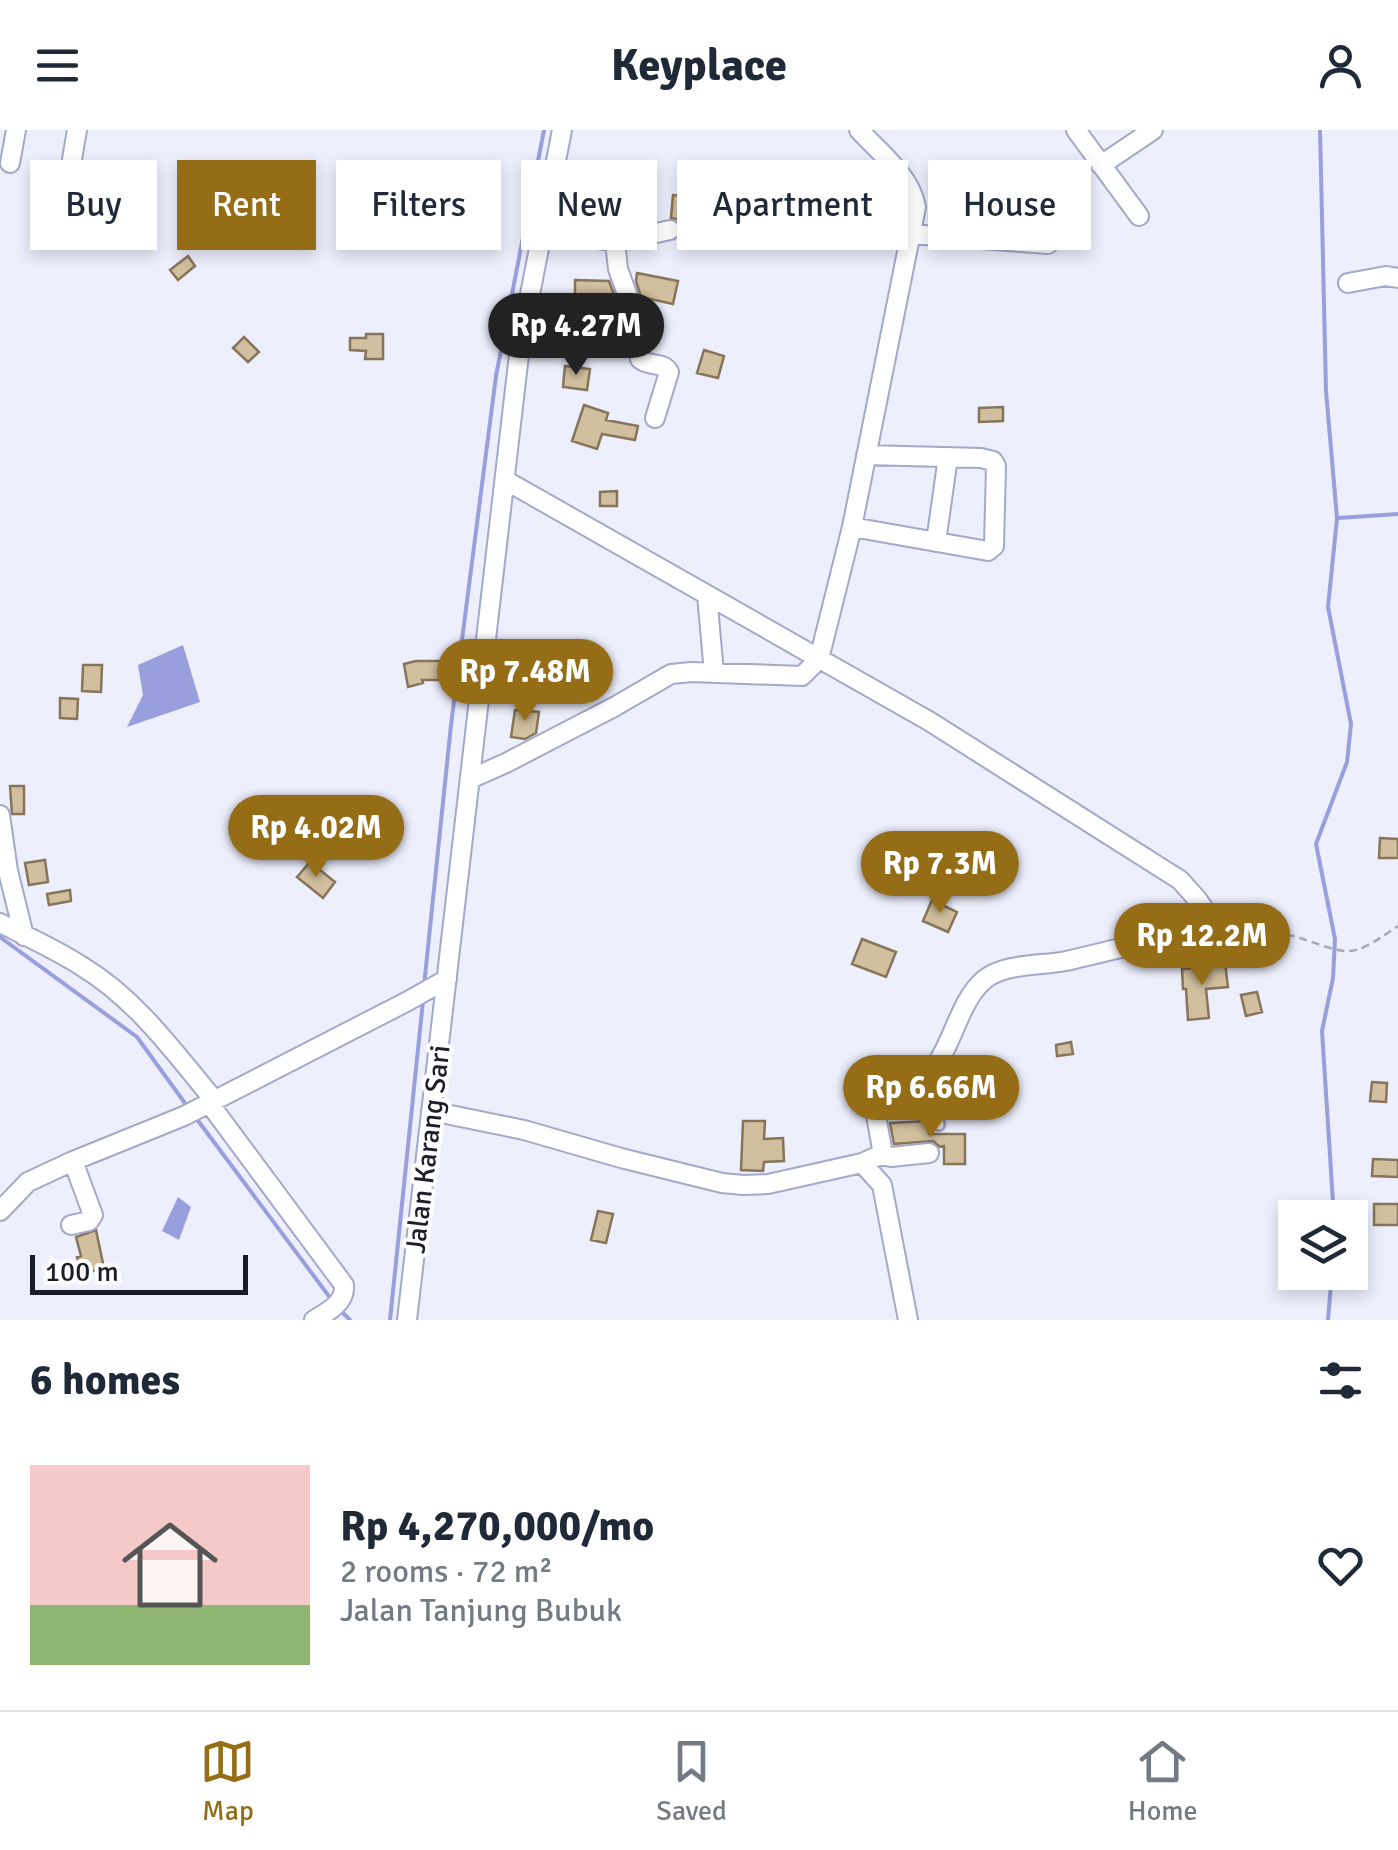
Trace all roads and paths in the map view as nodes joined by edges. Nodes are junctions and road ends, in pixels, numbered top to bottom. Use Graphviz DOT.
graph roads {
  1 [pos="16,130"];
  2 [pos="77,130"];
  3 [pos="562,130"];
  4 [pos="859,130"];
  5 [pos="1076,130"];
  6 [pos="1153,130"];
  7 [pos="72,160"];
  8 [pos="556,160"];
  9 [pos="10,163"];
  10 [pos="1102,165"];
  11 [pos="1139,216"];
  12 [pos="670,230"];
  13 [pos="657,233"];
  14 [pos="910,234"];
  15 [pos="928,235"];
  16 [pos="539,250"];
  17 [pos="617,250"];
  18 [pos="1398,278"];
  19 [pos="1348,283"];
  20 [pos="654,418"];
  21 [pos="866,455"];
  22 [pos="948,457"];
  23 [pos="505,480"];
  24 [pos="852,527"];
  25 [pos="936,542"];
  26 [pos="707,594"];
  27 [pos="820,659"];
  28 [pos="714,672"];
  29 [pos="470,778"];
  30 [pos="0,816"];
  31 [pos="0,924"];
  32 [pos="1398,926"];
  33 [pos="1226,929"];
  34 [pos="24,936"];
  35 [pos="441,982"];
  36 [pos="931,1070"];
  37 [pos="209,1103"];
  38 [pos="430,1111"];
  39 [pos="939,1125"];
  40 [pos="928,1153"];
  41 [pos="880,1154"];
  42 [pos="72,1161"];
  43 [pos="862,1163"];
  44 [pos="0,1212"];
  45 [pos="71,1225"];
  46 [pos="316,1319"];
  47 [pos="408,1320"];
  48 [pos="908,1320"];
  1 -- 9 [label="street"];
  2 -- 7 [label="street"];
  3 -- 8 [label="street, Jalan Karang Sari"];
  4 -- 14 [label="street"];
  5 -- 10 [label="street"];
  6 -- 10 [label="street"];
  10 -- 11 [label="street"];
  12 -- 13 [label="street"];
  14 -- 15 [label="street"];
  14 -- 21 [label="street"];
  16 -- 23 [label="street, Jalan Karang Sari"];
  17 -- 20 [label="street"];
  18 -- 19 [label="street"];
  21 -- 22 [label="street"];
  21 -- 24 [label="street"];
  22 -- 25 [label="street"];
  22 -- 25 [label="street"];
  23 -- 26 [label="street"];
  23 -- 29 [label="street, Jalan Karang Sari"];
  24 -- 25 [label="street"];
  24 -- 27 [label="street"];
  26 -- 27 [label="street"];
  26 -- 28 [label="street"];
  27 -- 28 [label="street"];
  27 -- 33 [label="street"];
  28 -- 29 [label="street"];
  29 -- 35 [label="street, Jalan Karang Sari"];
  30 -- 34 [label="street"];
  31 -- 34 [label="street"];
  32 -- 33 [label="path"];
  33 -- 36 [label="street"];
  34 -- 37 [label="street"];
  35 -- 37 [label="street"];
  35 -- 38 [label="street, Jalan Karang Sari"];
  36 -- 39 [label="lane"];
  36 -- 41 [label="street"];
  37 -- 42 [label="street"];
  37 -- 46 [label="street"];
  38 -- 43 [label="street"];
  38 -- 47 [label="street, Jalan Karang Sari"];
  40 -- 41 [label="street"];
  41 -- 43 [label="street"];
  42 -- 44 [label="street"];
  42 -- 45 [label="street"];
  43 -- 48 [label="street"];
}
